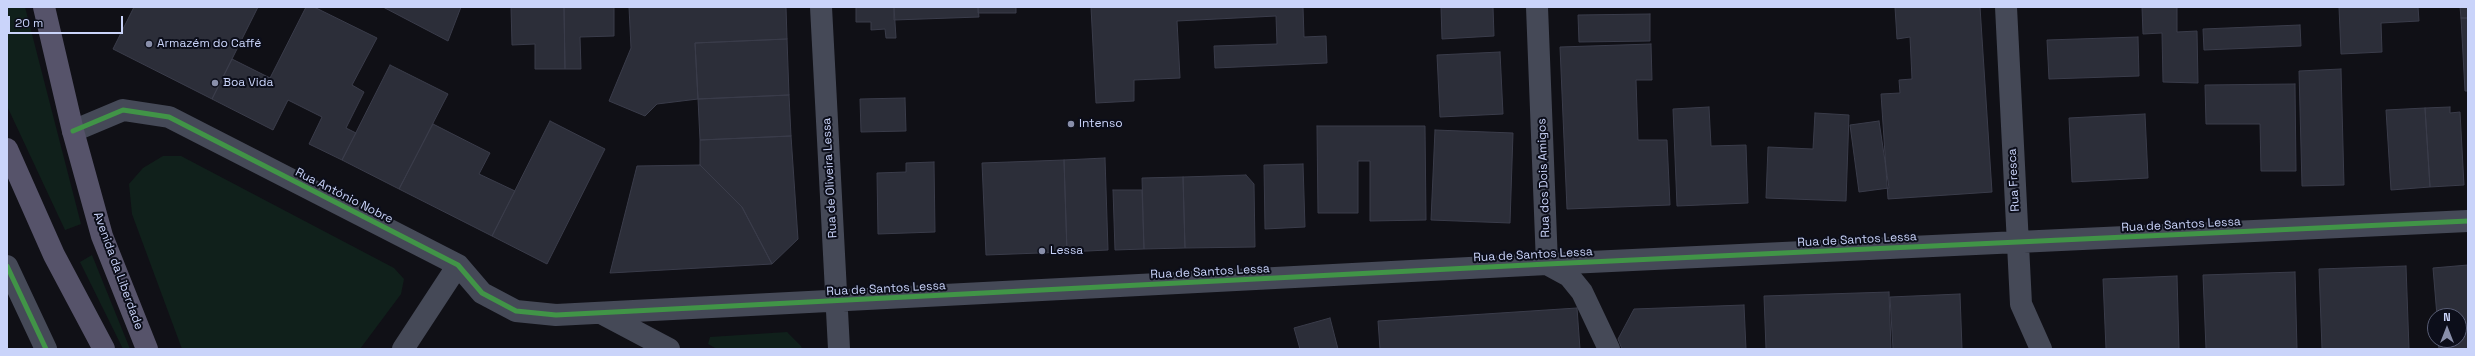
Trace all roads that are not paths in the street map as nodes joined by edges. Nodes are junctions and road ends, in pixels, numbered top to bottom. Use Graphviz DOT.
graph roads {
  1 [pos="44,7"];
  2 [pos="821,7"];
  3 [pos="1537,7"];
  4 [pos="2006,7"];
  5 [pos="73,131"];
  6 [pos="7,149"];
  7 [pos="2468,222"];
  8 [pos="2018,243"];
  9 [pos="1547,264"];
  10 [pos="458,265"];
  11 [pos="7,266"];
  12 [pos="836,302"];
  13 [pos="600,313"];
  14 [pos="46,349"];
  15 [pos="104,349"];
  16 [pos="147,349"];
  17 [pos="403,349"];
  18 [pos="668,349"];
  19 [pos="839,349"];
  20 [pos="1609,349"];
  21 [pos="2041,349"];
  1 -- 5 [label="main road, Avenida da Liberdade"];
  2 -- 12 [label="street, Rua de Oliveira Lessa"];
  3 -- 9 [label="street, Rua dos Dois Amigos"];
  4 -- 8 [label="street, Rua Fresca"];
  5 -- 10 [label="street, Rua António Nobre"];
  5 -- 16 [label="main road, Avenida da Liberdade"];
  6 -- 15 [label="main road"];
  7 -- 8 [label="street, Rua de Santos Lessa"];
  8 -- 9 [label="street, Rua de Santos Lessa"];
  8 -- 21 [label="street, Rua Fresca"];
  9 -- 12 [label="street, Rua de Santos Lessa"];
  9 -- 20 [label="street"];
  10 -- 13 [label="street, Rua António Nobre"];
  10 -- 17 [label="street"];
  11 -- 14 [label="street"];
  12 -- 13 [label="street, Rua de Santos Lessa"];
  12 -- 19 [label="street, Rua de Oliveira Lessa"];
  13 -- 18 [label="street"];
}
